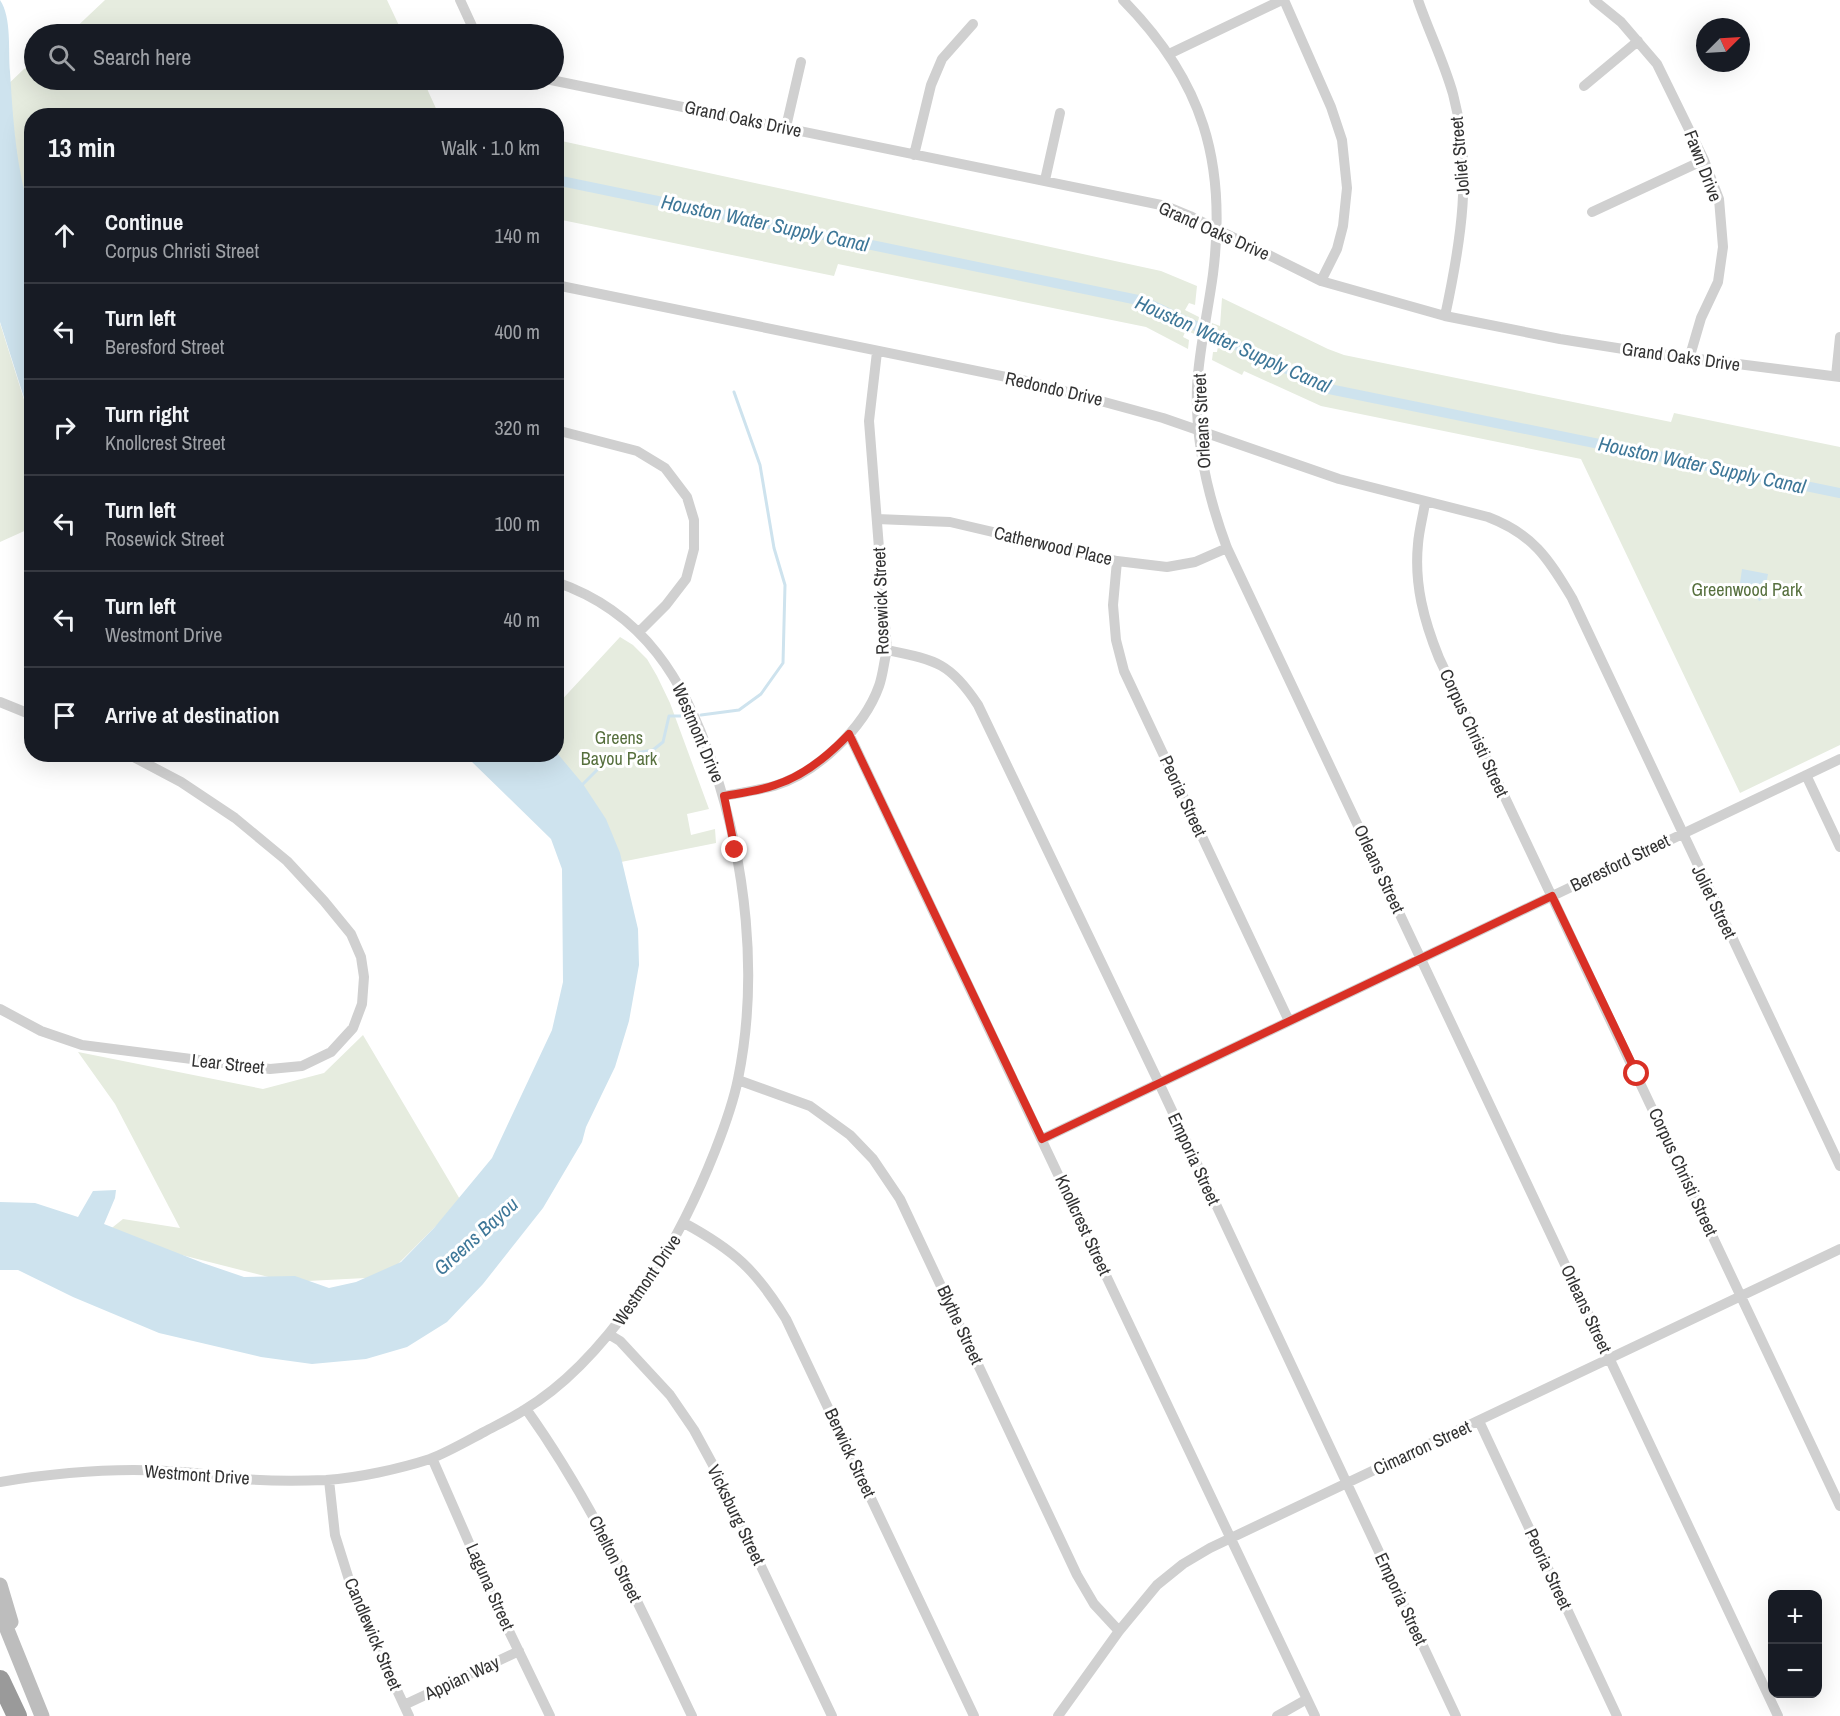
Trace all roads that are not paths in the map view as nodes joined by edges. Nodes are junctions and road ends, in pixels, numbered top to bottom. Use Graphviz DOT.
graph roads {
  1 [pos="460,0"];
  2 [pos="1123,0"];
  3 [pos="1283,0"];
  4 [pos="1418,0"];
  5 [pos="1594,0"];
  6 [pos="471,24"];
  7 [pos="974,24"];
  8 [pos="1638,41"];
  9 [pos="1169,54"];
  10 [pos="801,62"];
  11 [pos="564,83"];
  12 [pos="1584,86"];
  13 [pos="1060,113"];
  14 [pos="786,127"];
  15 [pos="914,156"];
  16 [pos="1704,160"];
  17 [pos="1045,180"];
  18 [pos="1592,212"];
  19 [pos="1217,230"];
  20 [pos="1321,281"];
  21 [pos="564,287"];
  22 [pos="1445,316"];
  23 [pos="1840,337"];
  24 [pos="877,352"];
  25 [pos="1689,359"];
  26 [pos="1838,376"];
  27 [pos="1199,431"];
  28 [pos="564,432"];
  29 [pos="1425,502"];
  30 [pos="877,519"];
  31 [pos="1534,545"];
  32 [pos="1227,548"];
  33 [pos="1117,561"];
  34 [pos="564,586"];
  35 [pos="639,632"];
  36 [pos="887,650"];
  37 [pos="0,702"];
  38 [pos="24,712"];
  39 [pos="849,734"];
  40 [pos="1840,759"];
  41 [pos="143,762"];
  42 [pos="1806,775"];
  43 [pos="724,796"];
  44 [pos="1682,834"];
  45 [pos="1840,848"];
  46 [pos="1552,896"];
  47 [pos="1421,958"];
  48 [pos="0,1009"];
  49 [pos="1289,1021"];
  50 [pos="738,1080"];
  51 [pos="1159,1083"];
  52 [pos="1042,1139"];
  53 [pos="1840,1166"];
  54 [pos="684,1223"];
  55 [pos="1840,1249"];
  56 [pos="1742,1296"];
  57 [pos="610,1335"];
  58 [pos="1610,1359"];
  59 [pos="526,1409"];
  60 [pos="1479,1421"];
  61 [pos="432,1458"];
  62 [pos="329,1480"];
  63 [pos="0,1482"];
  64 [pos="1346,1483"];
  65 [pos="1840,1506"];
  66 [pos="1230,1539"];
  67 [pos="0,1585"];
  68 [pos="0,1612"];
  69 [pos="1119,1631"];
  70 [pos="17,1651"];
  71 [pos="519,1651"];
  72 [pos="0,1680"];
  73 [pos="1307,1700"];
  74 [pos="405,1705"];
  75 [pos="0,1709"];
  76 [pos="3,1716"];
  77 [pos="16,1716"];
  78 [pos="42,1716"];
  79 [pos="409,1716"];
  80 [pos="550,1716"];
  81 [pos="692,1716"];
  82 [pos="832,1716"];
  83 [pos="974,1716"];
  84 [pos="1058,1716"];
  85 [pos="1277,1716"];
  86 [pos="1315,1716"];
  87 [pos="1456,1716"];
  88 [pos="1617,1716"];
  89 [pos="1778,1716"];
  1 -- 6 [label="street"];
  2 -- 9 [label="street, Orleans Street"];
  3 -- 9 [label="street"];
  3 -- 20 [label="street"];
  4 -- 22 [label="street, Joliet Street"];
  5 -- 8 [label="street, Fawn Drive"];
  7 -- 15 [label="street"];
  8 -- 12 [label="street"];
  8 -- 16 [label="street, Fawn Drive"];
  9 -- 19 [label="street, Orleans Street"];
  10 -- 14 [label="street"];
  11 -- 14 [label="street, Grand Oaks Drive"];
  13 -- 17 [label="street"];
  14 -- 15 [label="street, Grand Oaks Drive"];
  15 -- 17 [label="street, Grand Oaks Drive"];
  16 -- 18 [label="street"];
  16 -- 25 [label="street, Fawn Drive"];
  17 -- 19 [label="street, Grand Oaks Drive"];
  19 -- 20 [label="street, Grand Oaks Drive"];
  19 -- 27 [label="street, Orleans Street"];
  20 -- 22 [label="street, Grand Oaks Drive"];
  21 -- 24 [label="street, Redondo Drive"];
  22 -- 25 [label="street, Grand Oaks Drive"];
  23 -- 26 [label="street"];
  24 -- 27 [label="street, Redondo Drive"];
  24 -- 30 [label="street, Rosewick Street"];
  25 -- 26 [label="street, Grand Oaks Drive"];
  27 -- 29 [label="street, Redondo Drive"];
  27 -- 32 [label="street, Orleans Street"];
  28 -- 35 [label="street"];
  29 -- 31 [label="street, Redondo Drive"];
  29 -- 46 [label="street, Corpus Christi Street"];
  30 -- 33 [label="street, Catherwood Place"];
  30 -- 36 [label="street, Rosewick Street"];
  31 -- 44 [label="street, Joliet Street"];
  32 -- 33 [label="street, Catherwood Place"];
  32 -- 47 [label="street, Orleans Street"];
  33 -- 49 [label="street, Peoria Street"];
  34 -- 35 [label="street, Westmont Drive"];
  35 -- 43 [label="street, Westmont Drive"];
  36 -- 39 [label="street, Rosewick Street"];
  36 -- 51 [label="street, Emporia Street"];
  37 -- 38 [label="street"];
  39 -- 43 [label="street, Rosewick Street"];
  39 -- 52 [label="street, Knollcrest Street"];
  40 -- 42 [label="street, Beresford Street"];
  41 -- 48 [label="street, Lear Street"];
  42 -- 44 [label="street, Beresford Street"];
  42 -- 45 [label="street"];
  43 -- 50 [label="street, Westmont Drive"];
  44 -- 46 [label="street, Beresford Street"];
  44 -- 53 [label="street, Joliet Street"];
  46 -- 47 [label="street, Beresford Street"];
  46 -- 56 [label="street, Corpus Christi Street"];
  47 -- 49 [label="street, Beresford Street"];
  47 -- 58 [label="street, Orleans Street"];
  49 -- 51 [label="street, Beresford Street"];
  50 -- 54 [label="street, Westmont Drive"];
  50 -- 69 [label="street, Blythe Street"];
  51 -- 52 [label="street, Beresford Street"];
  51 -- 64 [label="street, Emporia Street"];
  52 -- 66 [label="street, Knollcrest Street"];
  54 -- 57 [label="street, Westmont Drive"];
  54 -- 83 [label="street, Berwick Street"];
  55 -- 56 [label="street, Cimarron Street"];
  56 -- 58 [label="street, Cimarron Street"];
  56 -- 65 [label="street, Corpus Christi Street"];
  57 -- 59 [label="street, Westmont Drive"];
  57 -- 82 [label="street, Vicksburg Street"];
  58 -- 60 [label="street, Cimarron Street"];
  58 -- 89 [label="street, Orleans Street"];
  59 -- 61 [label="street, Westmont Drive"];
  59 -- 81 [label="street, Chelton Street"];
  60 -- 64 [label="street, Cimarron Street"];
  60 -- 88 [label="street, Peoria Street"];
  61 -- 62 [label="street, Westmont Drive"];
  61 -- 71 [label="street, Laguna Street"];
  62 -- 63 [label="street, Westmont Drive"];
  62 -- 74 [label="street, Candlewick Street"];
  64 -- 66 [label="street, Cimarron Street"];
  64 -- 87 [label="street, Emporia Street"];
  66 -- 69 [label="street, Cimarron Street"];
  66 -- 73 [label="street, Knollcrest Street"];
  67 -- 70 [label="main road"];
  68 -- 70 [label="main road"];
  69 -- 84 [label="street, Cimarron Street"];
  70 -- 78 [label="main road"];
  71 -- 74 [label="street, Appian Way"];
  71 -- 80 [label="street, Laguna Street"];
  72 -- 77 [label="highway"];
  73 -- 85 [label="street"];
  73 -- 86 [label="street, Knollcrest Street"];
  74 -- 79 [label="street, Candlewick Street"];
  75 -- 76 [label="highway"];
}
